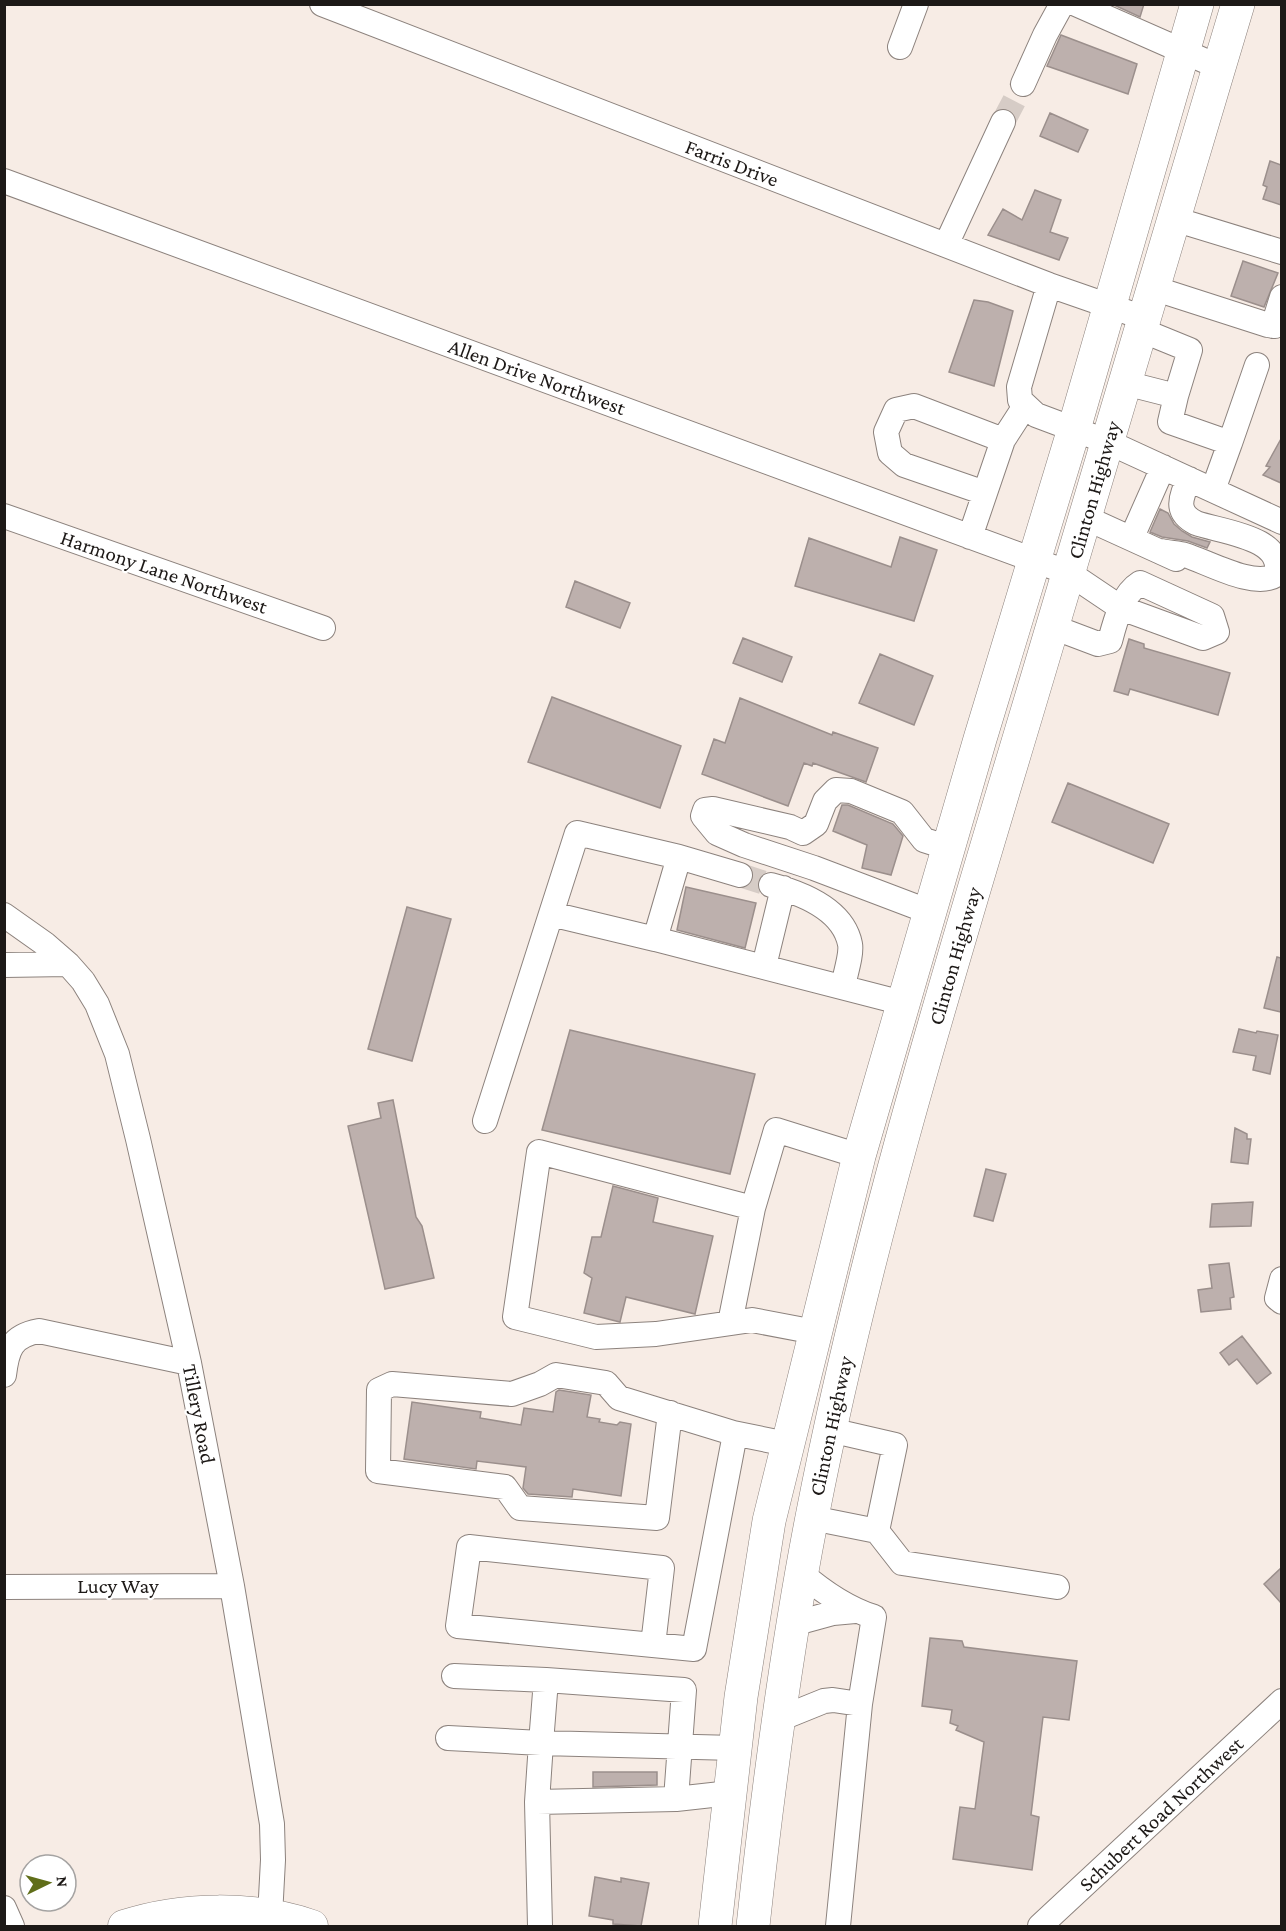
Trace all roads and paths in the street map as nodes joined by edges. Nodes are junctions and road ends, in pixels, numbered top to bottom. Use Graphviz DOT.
graph roads {
  1 [pos="321,4"];
  2 [pos="916,4"];
  3 [pos="1062,4"];
  4 [pos="1076,4"];
  5 [pos="1197,4"];
  6 [pos="1238,4"];
  7 [pos="900,47"];
  8 [pos="1183,51"];
  9 [pos="1219,67"];
  10 [pos="1023,84"];
  11 [pos="1003,122"];
  12 [pos="4,181"];
  13 [pos="1174,219"];
  14 [pos="1233,237"];
  15 [pos="946,245"];
  16 [pos="1281,252"];
  17 [pos="1281,265"];
  18 [pos="1048,285"];
  19 [pos="1281,297"];
  20 [pos="1109,306"];
  21 [pos="1146,312"];
  22 [pos="1277,324"];
  23 [pos="1257,366"];
  24 [pos="1125,383"];
  25 [pos="1176,396"];
  26 [pos="1025,406"];
  27 [pos="1074,429"];
  28 [pos="1003,440"];
  29 [pos="1108,442"];
  30 [pos="1230,443"];
  31 [pos="1163,467"];
  32 [pos="1189,479"];
  33 [pos="1213,490"];
  34 [pos="985,494"];
  35 [pos="4,516"];
  36 [pos="1086,518"];
  37 [pos="1281,522"];
  38 [pos="970,537"];
  39 [pos="1132,537"];
  40 [pos="1161,551"];
  41 [pos="1034,561"];
  42 [pos="1069,573"];
  43 [pos="1281,591"];
  44 [pos="1053,627"];
  45 [pos="323,628"];
  46 [pos="948,848"];
  47 [pos="679,857"];
  48 [pos="982,862"];
  49 [pos="740,875"];
  50 [pos="930,912"];
  51 [pos="551,914"];
  52 [pos="4,915"];
  53 [pos="655,939"];
  54 [pos="68,964"];
  55 [pos="4,965"];
  56 [pos="764,966"];
  57 [pos="843,986"];
  58 [pos="903,1003"];
  59 [pos="484,1121"];
  60 [pos="858,1156"];
  61 [pos="753,1208"];
  62 [pos="845,1210"];
  63 [pos="881,1219"];
  64 [pos="1281,1279"];
  65 [pos="1281,1302"];
  66 [pos="730,1323"];
  67 [pos="815,1332"];
  68 [pos="189,1363"];
  69 [pos="4,1376"];
  70 [pos="670,1413"];
  71 [pos="830,1430"];
  72 [pos="735,1434"];
  73 [pos="787,1444"];
  74 [pos="812,1518"];
  75 [pos="877,1531"];
  76 [pos="801,1573"];
  77 [pos="232,1586"];
  78 [pos="4,1587"];
  79 [pos="1058,1587"];
  80 [pos="855,1611"];
  81 [pos="790,1640"];
  82 [pos="652,1645"];
  83 [pos="748,1648"];
  84 [pos="454,1676"];
  85 [pos="546,1680"];
  86 [pos="1281,1701"];
  87 [pos="860,1704"];
  88 [pos="777,1720"];
  89 [pos="448,1738"];
  90 [pos="541,1743"];
  91 [pos="680,1748"];
  92 [pos="735,1748"];
  93 [pos="730,1793"];
  94 [pos="676,1799"];
  95 [pos="537,1802"];
  96 [pos="4,1908"];
  97 [pos="270,1916"];
  98 [pos="12,1926"];
  99 [pos="124,1926"];
  100 [pos="312,1926"];
  101 [pos="540,1926"];
  102 [pos="715,1926"];
  103 [pos="753,1926"];
  104 [pos="838,1926"];
  105 [pos="1040,1926"];
  1 -- 15 [label="street, Farris Drive"];
  2 -- 7 [label="street"];
  3 -- 10 [label="street"];
  4 -- 8 [label="street"];
  5 -- 8 [label="highway, Clinton Highway"];
  6 -- 9 [label="highway, Clinton Highway"];
  8 -- 9 [label="street"];
  8 -- 20 [label="highway, Clinton Highway"];
  9 -- 13 [label="highway, Clinton Highway"];
  11 -- 15 [label="street"];
  12 -- 38 [label="street, Allen Drive Northwest"];
  13 -- 14 [label="street"];
  13 -- 21 [label="highway, Clinton Highway"];
  14 -- 16 [label="street"];
  14 -- 17 [label="street"];
  15 -- 18 [label="street, Farris Drive"];
  18 -- 20 [label="street, Farris Drive"];
  18 -- 26 [label="street"];
  19 -- 22 [label="street"];
  20 -- 21 [label="street, Farris Drive"];
  20 -- 27 [label="highway, Clinton Highway"];
  21 -- 22 [label="street"];
  21 -- 24 [label="highway, Clinton Highway"];
  21 -- 25 [label="street"];
  23 -- 30 [label="street"];
  24 -- 25 [label="street"];
  24 -- 29 [label="highway, Clinton Highway"];
  25 -- 30 [label="street"];
  26 -- 27 [label="street"];
  26 -- 28 [label="street"];
  27 -- 29 [label="street"];
  27 -- 41 [label="highway, Clinton Highway"];
  28 -- 34 [label="street"];
  28 -- 34 [label="street"];
  29 -- 31 [label="street"];
  29 -- 36 [label="highway, Clinton Highway"];
  30 -- 33 [label="street"];
  31 -- 32 [label="street"];
  31 -- 39 [label="street"];
  32 -- 33 [label="street"];
  32 -- 40 [label="street"];
  33 -- 37 [label="street"];
  34 -- 38 [label="street"];
  35 -- 45 [label="street, Harmony Lane Northwest"];
  36 -- 39 [label="street"];
  36 -- 42 [label="highway, Clinton Highway"];
  38 -- 41 [label="street, Allen Drive Northwest"];
  39 -- 40 [label="street"];
  40 -- 43 [label="street"];
  41 -- 42 [label="street, Allen Drive Northwest"];
  41 -- 46 [label="highway, Clinton Highway"];
  42 -- 44 [label="highway, Clinton Highway"];
  42 -- 44 [label="street, Allen Drive Northwest"];
  44 -- 48 [label="highway, Clinton Highway"];
  46 -- 48 [label="highway"];
  46 -- 50 [label="highway, Clinton Highway"];
  46 -- 50 [label="street"];
  47 -- 49 [label="street"];
  47 -- 51 [label="street"];
  47 -- 53 [label="street"];
  48 -- 63 [label="highway, Clinton Highway"];
  50 -- 58 [label="highway, Clinton Highway"];
  51 -- 53 [label="street"];
  51 -- 59 [label="street"];
  52 -- 54 [label="street, Tillery Road"];
  53 -- 56 [label="street"];
  54 -- 55 [label="street"];
  54 -- 68 [label="street, Tillery Road"];
  56 -- 57 [label="street"];
  56 -- 57 [label="street"];
  57 -- 58 [label="street"];
  58 -- 60 [label="highway, Clinton Highway"];
  60 -- 61 [label="street"];
  60 -- 62 [label="highway, Clinton Highway"];
  61 -- 66 [label="street"];
  61 -- 66 [label="street"];
  62 -- 63 [label="highway"];
  62 -- 67 [label="highway, Clinton Highway"];
  63 -- 71 [label="highway, Clinton Highway"];
  64 -- 65 [label="street"];
  66 -- 67 [label="street"];
  67 -- 73 [label="highway, Clinton Highway"];
  68 -- 69 [label="street"];
  68 -- 77 [label="street, Tillery Road"];
  70 -- 70 [label="street"];
  70 -- 72 [label="street"];
  71 -- 74 [label="highway, Clinton Highway"];
  71 -- 75 [label="street"];
  72 -- 73 [label="street"];
  72 -- 82 [label="street"];
  73 -- 83 [label="highway, Clinton Highway"];
  74 -- 75 [label="street"];
  74 -- 76 [label="highway, Clinton Highway"];
  75 -- 79 [label="street"];
  76 -- 80 [label="street"];
  76 -- 81 [label="highway, Clinton Highway"];
  77 -- 78 [label="street, Lucy Way"];
  77 -- 97 [label="street, Tillery Road"];
  80 -- 81 [label="street"];
  80 -- 87 [label="street"];
  81 -- 83 [label="highway"];
  81 -- 88 [label="highway, Clinton Highway"];
  82 -- 82 [label="street"];
  83 -- 92 [label="highway, Clinton Highway"];
  84 -- 85 [label="street"];
  85 -- 90 [label="street"];
  85 -- 91 [label="street"];
  86 -- 105 [label="street, Schubert Road Northwest"];
  87 -- 88 [label="street"];
  87 -- 104 [label="street"];
  88 -- 103 [label="highway, Clinton Highway"];
  89 -- 90 [label="street"];
  90 -- 91 [label="street"];
  90 -- 95 [label="street"];
  91 -- 92 [label="street"];
  91 -- 94 [label="street"];
  92 -- 93 [label="highway, Clinton Highway"];
  93 -- 94 [label="street"];
  93 -- 102 [label="highway, Clinton Highway"];
  94 -- 95 [label="street"];
  95 -- 101 [label="street"];
  96 -- 98 [label="street"];
  97 -- 99 [label="main road"];
  97 -- 100 [label="main road"];
}
